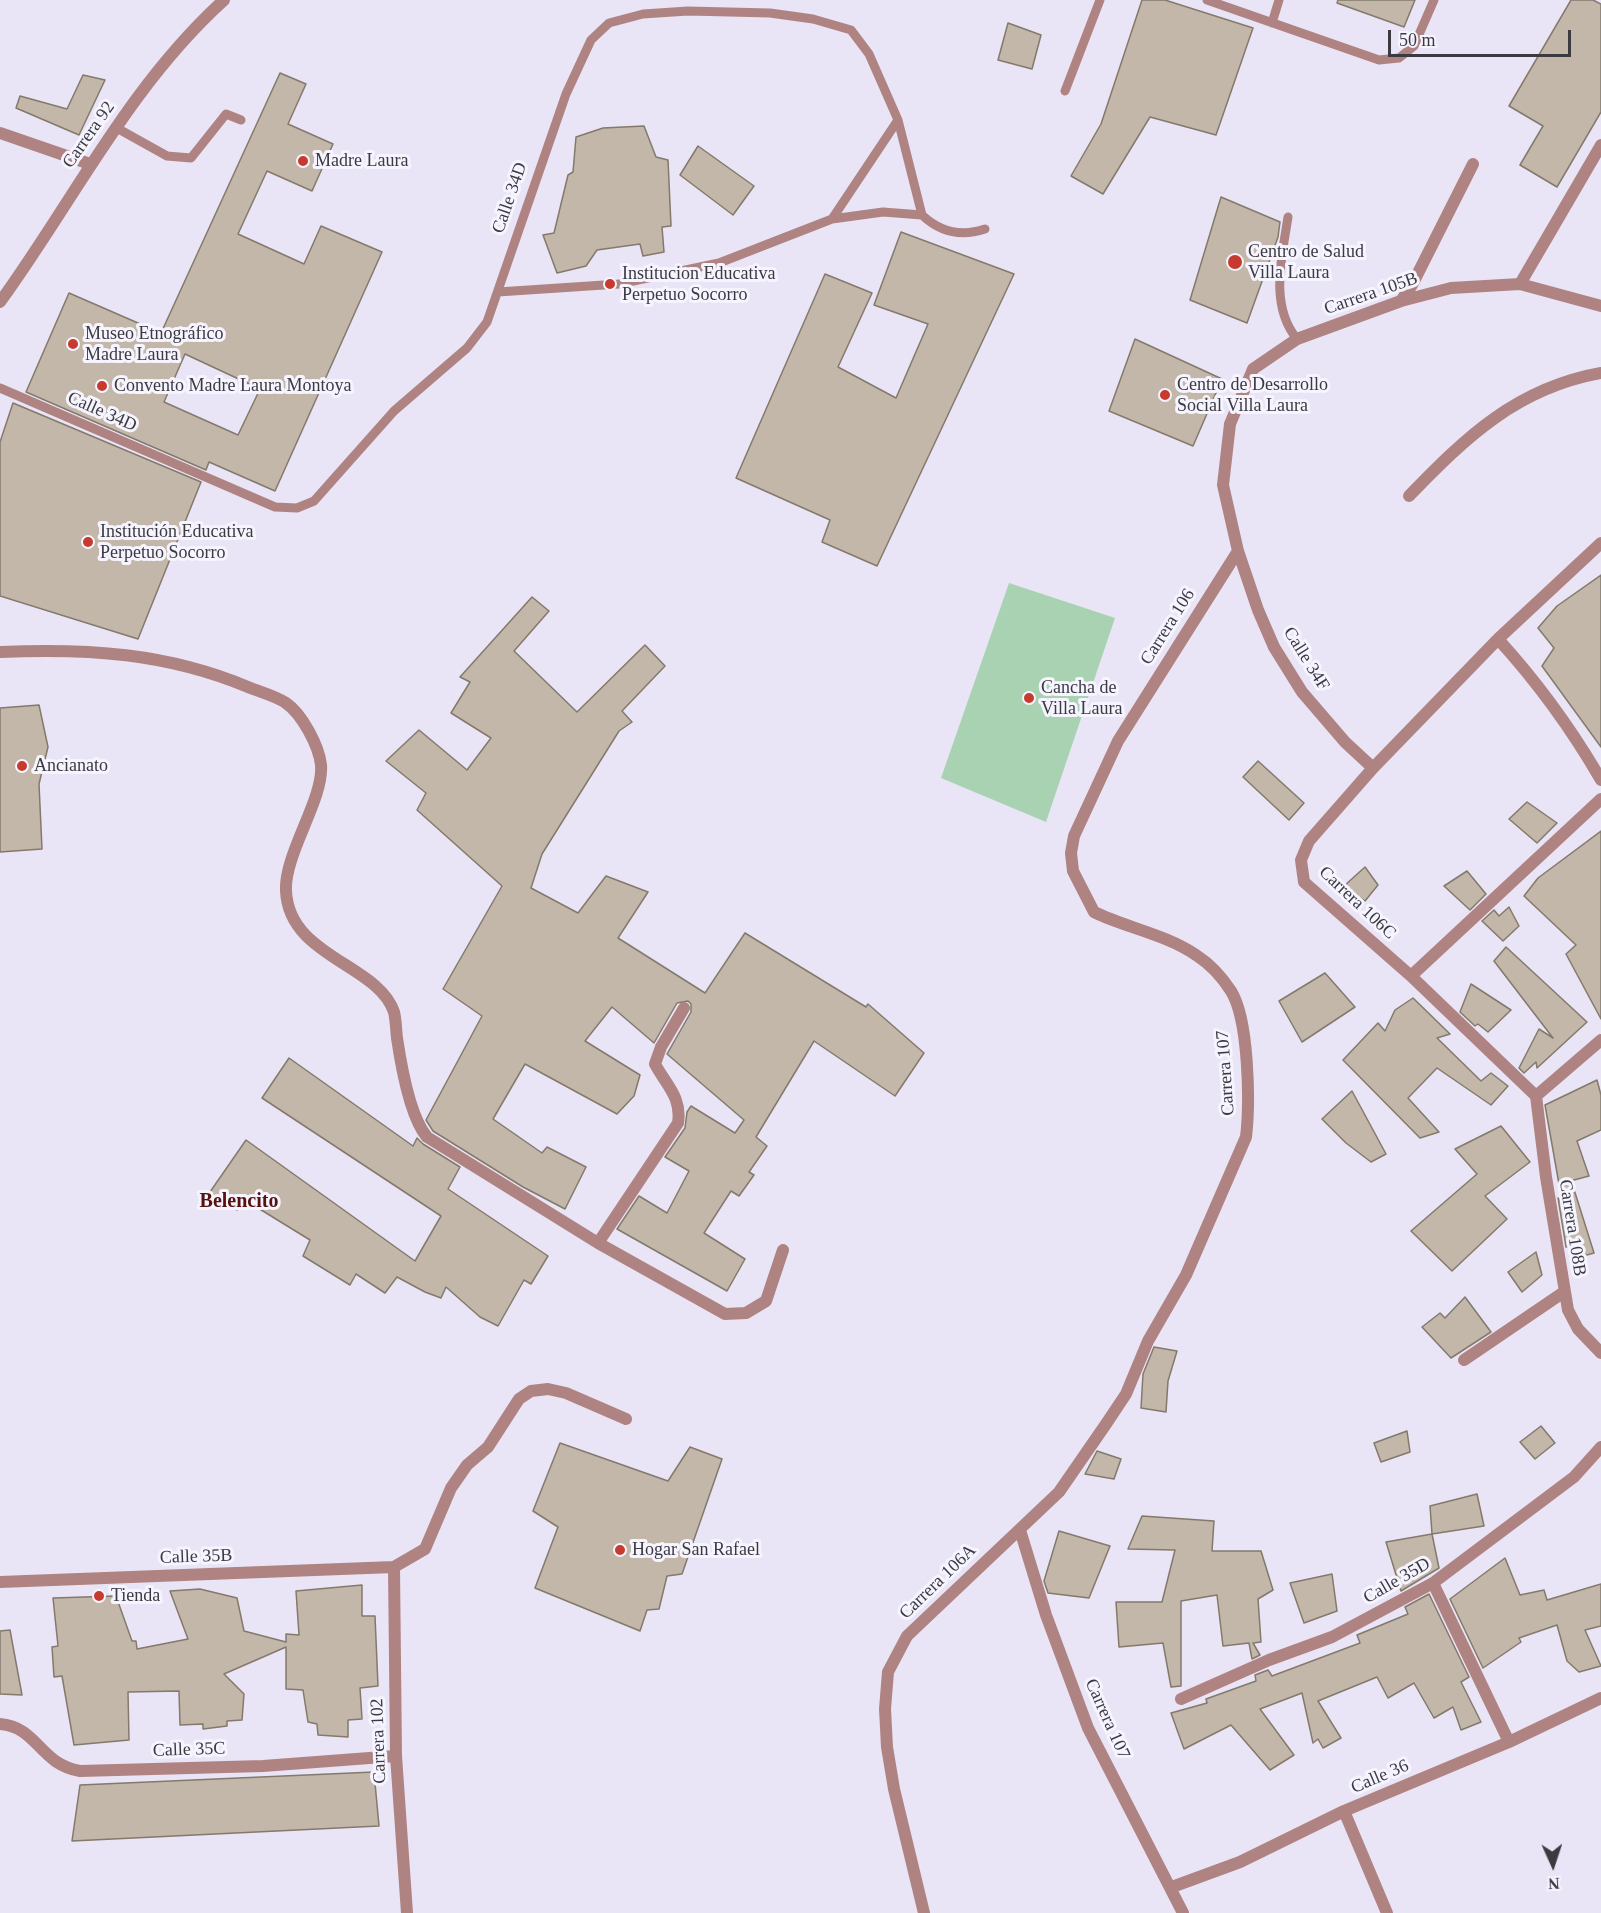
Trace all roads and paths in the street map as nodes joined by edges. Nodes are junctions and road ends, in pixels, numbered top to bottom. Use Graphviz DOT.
graph roads {
  1 [pos="224,0"];
  2 [pos="1100,0"];
  3 [pos="1207,0"];
  4 [pos="1279,0"];
  5 [pos="1434,0"];
  6 [pos="1272,23"];
  7 [pos="1065,91"];
  8 [pos="241,120"];
  9 [pos="898,120"];
  10 [pos="115,127"];
  11 [pos="0,134"];
  12 [pos="1601,145"];
  13 [pos="90,164"];
  14 [pos="1473,164"];
  15 [pos="922,215"];
  16 [pos="1288,217"];
  17 [pos="832,219"];
  18 [pos="985,229"];
  19 [pos="1520,284"];
  20 [pos="498,292"];
  21 [pos="1401,301"];
  22 [pos="0,302"];
  23 [pos="1601,306"];
  24 [pos="1297,339"];
  25 [pos="1601,373"];
  26 [pos="0,388"];
  27 [pos="1409,496"];
  28 [pos="1601,543"];
  29 [pos="1238,551"];
  30 [pos="1498,639"];
  31 [pos="0,652"];
  32 [pos="1373,768"];
  33 [pos="1601,780"];
  34 [pos="1601,799"];
  35 [pos="1071,853"];
  36 [pos="1411,976"];
  37 [pos="684,1008"];
  38 [pos="1601,1040"];
  39 [pos="1536,1096"];
  40 [pos="598,1243"];
  41 [pos="783,1250"];
  42 [pos="1564,1292"];
  43 [pos="1601,1353"];
  44 [pos="1464,1360"];
  45 [pos="626,1419"];
  46 [pos="1601,1447"];
  47 [pos="1088,1448"];
  48 [pos="1020,1530"];
  49 [pos="394,1567"];
  50 [pos="0,1582"];
  51 [pos="1433,1583"];
  52 [pos="1601,1698"];
  53 [pos="1182,1699"];
  54 [pos="0,1724"];
  55 [pos="1509,1742"];
  56 [pos="396,1756"];
  57 [pos="1344,1811"];
  58 [pos="1172,1887"];
  59 [pos="401,1913"];
  60 [pos="407,1913"];
  61 [pos="924,1913"];
  62 [pos="1183,1913"];
  63 [pos="1387,1913"];
  1 -- 10 [label="street, Carrera 92"];
  2 -- 7 [label="lane"];
  3 -- 6 [label="lane"];
  4 -- 6 [label="lane"];
  5 -- 6 [label="lane"];
  8 -- 10 [label="lane"];
  9 -- 15 [label="lane, Calle 34D"];
  9 -- 17 [label="lane"];
  9 -- 20 [label="lane, Calle 34D"];
  10 -- 13 [label="street, Carrera 92"];
  11 -- 13 [label="street"];
  12 -- 19 [label="street"];
  13 -- 22 [label="street, Carrera 92"];
  14 -- 21 [label="street"];
  15 -- 17 [label="lane"];
  15 -- 18 [label="lane"];
  16 -- 24 [label="lane"];
  17 -- 20 [label="lane"];
  19 -- 21 [label="street, Carrera 105B"];
  19 -- 23 [label="street, Carrera 105B"];
  20 -- 26 [label="lane, Calle 34D"];
  21 -- 24 [label="street, Carrera 105B"];
  24 -- 29 [label="street, Carrera 105B"];
  25 -- 27 [label="street"];
  28 -- 30 [label="street, Carrera 106C"];
  29 -- 32 [label="street, Calle 34F"];
  29 -- 35 [label="street, Carrera 106"];
  30 -- 32 [label="street, Carrera 106C"];
  30 -- 33 [label="street"];
  31 -- 40 [label="street"];
  32 -- 36 [label="street, Carrera 106C"];
  34 -- 36 [label="street"];
  35 -- 47 [label="street, Carrera 107"];
  36 -- 39 [label="street, Carrera 106C"];
  37 -- 40 [label="street"];
  38 -- 39 [label="street"];
  39 -- 42 [label="street, Carrera 108B"];
  40 -- 41 [label="street"];
  42 -- 43 [label="street, Carrera 108B"];
  42 -- 44 [label="street"];
  45 -- 49 [label="street"];
  46 -- 51 [label="street, Calle 35D"];
  47 -- 48 [label="street, Carrera 106A"];
  48 -- 58 [label="street, Carrera 107"];
  48 -- 61 [label="street, Carrera 106A"];
  49 -- 50 [label="street, Calle 35B"];
  49 -- 56 [label="street, Carrera 102"];
  51 -- 53 [label="street, Calle 35D"];
  51 -- 55 [label="street"];
  52 -- 55 [label="street, Calle 36"];
  54 -- 56 [label="street, Calle 35C"];
  55 -- 57 [label="street, Calle 36"];
  56 -- 60 [label="street, Carrera 102"];
  57 -- 58 [label="street, Calle 36"];
  57 -- 63 [label="street"];
  58 -- 62 [label="street, Carrera 107"];
  59 -- 60 [label="street"];
}
